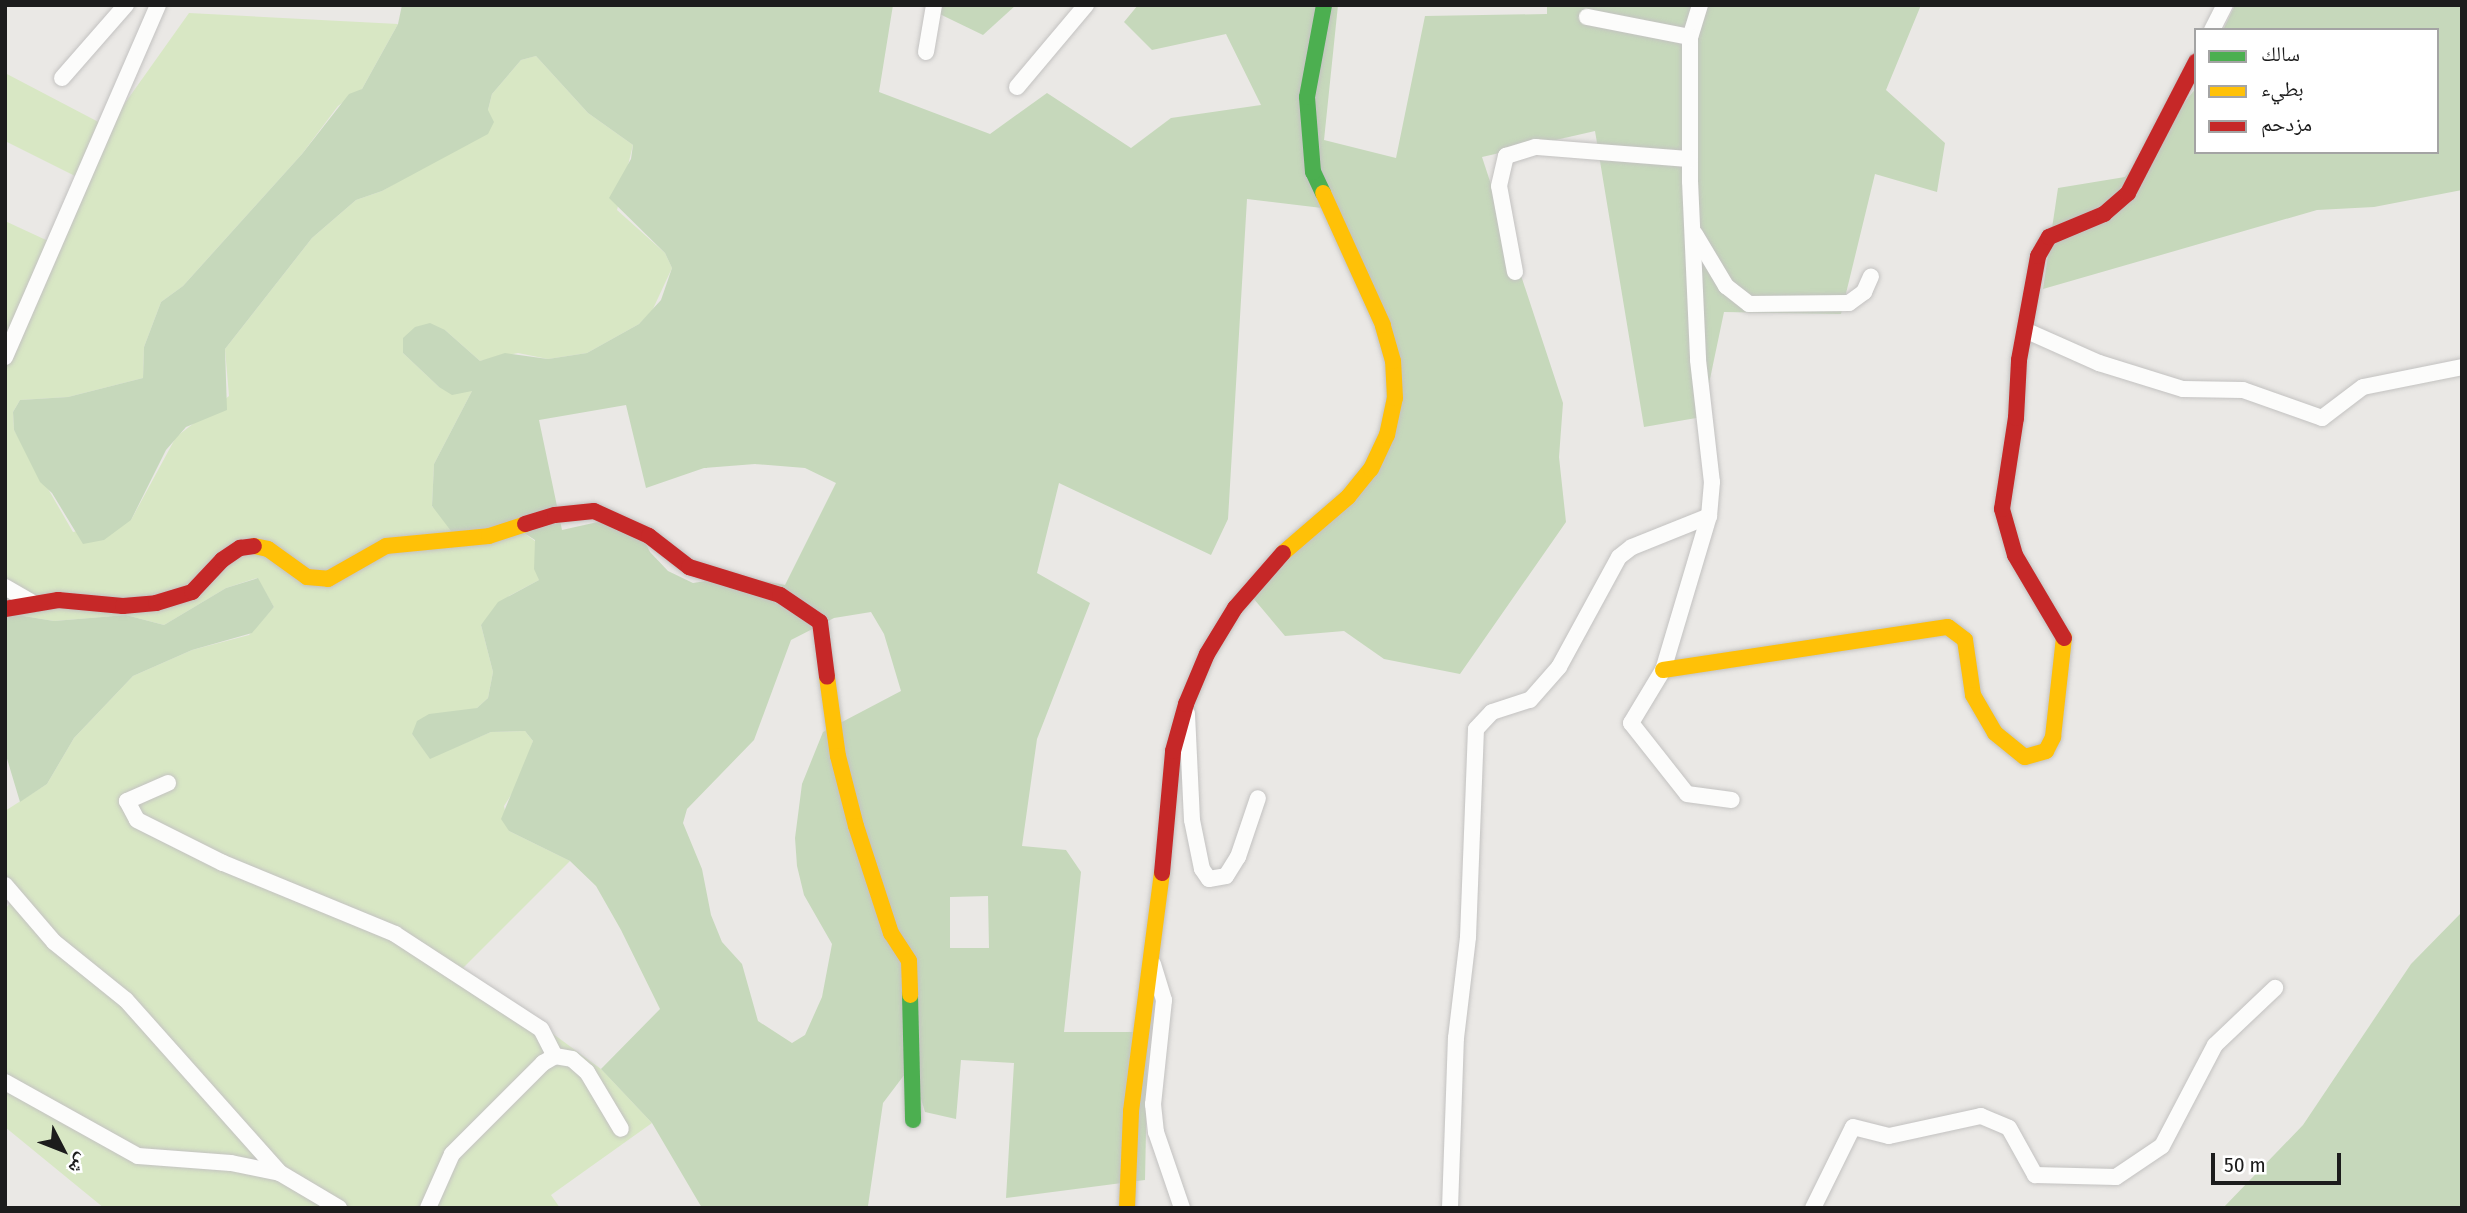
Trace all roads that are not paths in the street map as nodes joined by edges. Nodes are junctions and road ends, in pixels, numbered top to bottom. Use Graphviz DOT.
graph roads {
  1 [pos="126,5"];
  2 [pos="158,5"];
  3 [pos="934,5"];
  4 [pos="1086,5"];
  5 [pos="1324,5"];
  6 [pos="1700,5"];
  7 [pos="2225,5"];
  8 [pos="1587,17"];
  9 [pos="2213,28"];
  10 [pos="1690,37"];
  11 [pos="926,52"];
  12 [pos="2194,66"];
  13 [pos="62,78"];
  14 [pos="1017,87"];
  15 [pos="1690,159"];
  16 [pos="1694,232"];
  17 [pos="1515,272"];
  18 [pos="1871,276"];
  19 [pos="2027,331"];
  20 [pos="5,356"];
  21 [pos="2462,367"];
  22 [pos="1709,516"];
  23 [pos="5,587"];
  24 [pos="34,604"];
  25 [pos="5,610"];
  26 [pos="1663,670"];
  27 [pos="1186,704"];
  28 [pos="168,783"];
  29 [pos="1258,798"];
  30 [pos="1732,800"];
  31 [pos="5,885"];
  32 [pos="1153,964"];
  33 [pos="2275,988"];
  34 [pos="555,1056"];
  35 [pos="5,1082"];
  36 [pos="913,1120"];
  37 [pos="621,1129"];
  38 [pos="280,1173"];
  39 [pos="339,1208"];
  40 [pos="428,1208"];
  41 [pos="1127,1208"];
  42 [pos="1182,1208"];
  43 [pos="1450,1208"];
  44 [pos="1813,1208"];
  1 -- 13 [label="street"];
  2 -- 20 [label="street"];
  3 -- 11 [label="street"];
  4 -- 14 [label="street"];
  5 -- 27 [label="street"];
  6 -- 10 [label="street"];
  7 -- 9 [label="street"];
  8 -- 10 [label="street"];
  10 -- 15 [label="street"];
  12 -- 19 [label="street"];
  15 -- 16 [label="street"];
  15 -- 17 [label="street"];
  16 -- 18 [label="street"];
  16 -- 22 [label="street"];
  19 -- 21 [label="street"];
  19 -- 26 [label="street"];
  22 -- 26 [label="street"];
  22 -- 43 [label="street"];
  23 -- 24 [label="street"];
  24 -- 25 [label="street"];
  24 -- 36 [label="street"];
  26 -- 30 [label="street"];
  27 -- 29 [label="street"];
  27 -- 32 [label="street"];
  28 -- 34 [label="street"];
  31 -- 38 [label="street"];
  32 -- 41 [label="street"];
  32 -- 42 [label="street"];
  33 -- 44 [label="street"];
  34 -- 37 [label="street"];
  34 -- 40 [label="street"];
  35 -- 38 [label="street"];
  38 -- 39 [label="street"];
}
